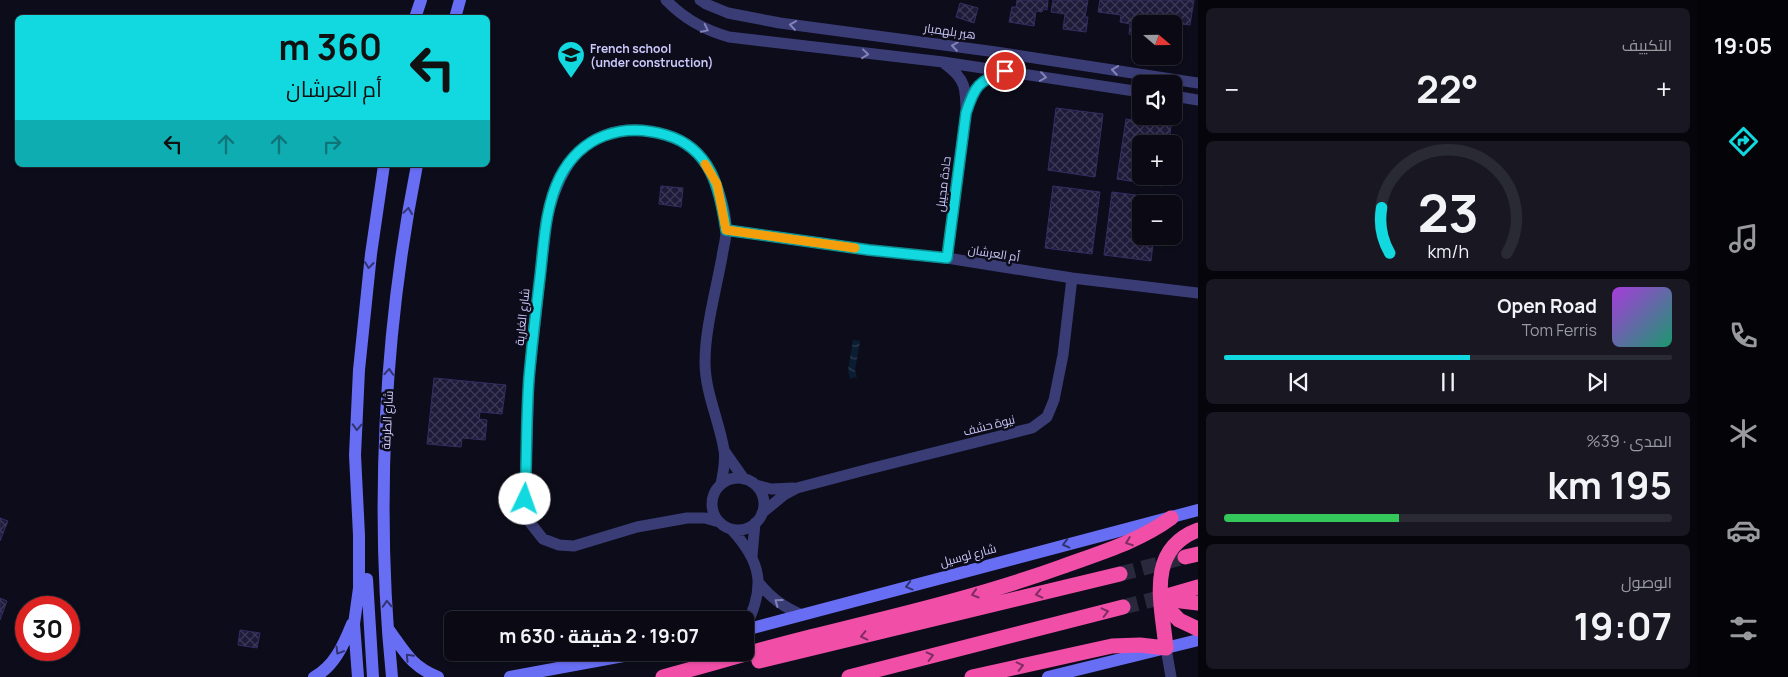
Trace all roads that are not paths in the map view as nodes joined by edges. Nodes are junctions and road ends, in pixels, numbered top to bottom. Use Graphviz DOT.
graph roads {
  1 [pos="421,0"];
  2 [pos="451,0"];
  3 [pos="460,0"];
  4 [pos="666,0"];
  5 [pos="700,0"];
  6 [pos="416,15"];
  7 [pos="455,15"];
  8 [pos="455,15"];
  9 [pos="943,62"];
  10 [pos="1005,71"];
  11 [pos="1198,83"];
  12 [pos="1132,91"];
  13 [pos="1182,97"];
  14 [pos="1198,100"];
  15 [pos="966,113"];
  16 [pos="384,167"];
  17 [pos="417,167"];
  18 [pos="726,230"];
  19 [pos="947,258"];
  20 [pos="1072,278"];
  21 [pos="1198,293"];
  22 [pos="724,452"];
  23 [pos="744,478"];
  24 [pos="721,484"];
  25 [pos="756,485"];
  26 [pos="797,488"];
  27 [pos="712,500"];
  28 [pos="1198,510"];
  29 [pos="687,518"];
  30 [pos="758,518"];
  31 [pos="1171,518"];
  32 [pos="719,522"];
  33 [pos="731,529"];
  34 [pos="1198,530"];
  35 [pos="359,535"];
  36 [pos="752,556"];
  37 [pos="1120,574"];
  38 [pos="760,584"];
  39 [pos="1198,587"];
  40 [pos="1164,599"];
  41 [pos="1198,603"];
  42 [pos="1122,608"];
  43 [pos="753,611"];
  44 [pos="802,615"];
  45 [pos="355,617"];
  46 [pos="754,627"];
  47 [pos="388,628"];
  48 [pos="1198,629"];
  49 [pos="1198,640"];
  50 [pos="1166,648"];
  51 [pos="596,661"];
  52 [pos="314,677"];
  53 [pos="358,677"];
  54 [pos="373,677"];
  55 [pos="392,677"];
  56 [pos="438,677"];
  57 [pos="510,677"];
  58 [pos="663,677"];
  59 [pos="691,677"];
  60 [pos="849,677"];
  61 [pos="972,677"];
  62 [pos="1048,677"];
  63 [pos="1171,677"];
  1 -- 6 [label="main road"];
  2 -- 7 [label="main road"];
  3 -- 8 [label="main road"];
  4 -- 9 [label="street, one-way"];
  11 -- 5 [label="street, هير بلهمبار, one-way"];
  9 -- 10 [label="street"];
  9 -- 15 [label="street, حادة مجيبل"];
  10 -- 12 [label="street, one-way"];
  10 -- 15 [label="street, حادة مجيبل"];
  13 -- 14 [label="street"];
  15 -- 19 [label="street, حادة مجيبل"];
  16 -- 35 [label="main road, one-way"];
  47 -- 17 [label="main road, شارع الطرفة, one-way"];
  18 -- 19 [label="street, أم العرشان"];
  18 -- 22 [label="street, شارع الغارية"];
  18 -- 29 [label="street, شارع الغارية"];
  19 -- 20 [label="street, أم العرشان"];
  20 -- 21 [label="street, أم العرشان"];
  20 -- 26 [label="street, نيوة حشف"];
  22 -- 23 [label="street, شارع الغارية"];
  22 -- 24 [label="street, شارع الغارية"];
  23 -- 24 [label="street"];
  23 -- 25 [label="street"];
  24 -- 27 [label="street"];
  25 -- 26 [label="street, نيوة حشف"];
  25 -- 30 [label="street"];
  26 -- 30 [label="street, نيوة حشف"];
  27 -- 29 [label="street, شارع الغارية"];
  27 -- 32 [label="street"];
  28 -- 31 [label="main road, شارع لوسيل"];
  29 -- 32 [label="street, شارع الغارية"];
  30 -- 33 [label="street"];
  30 -- 36 [label="street"];
  31 -- 44 [label="main road, شارع لوسيل, one-way"];
  31 -- 58 [label="highway, one-way"];
  32 -- 33 [label="street"];
  33 -- 36 [label="street"];
  34 -- 40 [label="highway"];
  35 -- 45 [label="main road"];
  35 -- 54 [label="main road"];
  36 -- 38 [label="street"];
  37 -- 59 [label="highway, one-way"];
  38 -- 43 [label="street"];
  44 -- 38 [label="street, one-way"];
  39 -- 40 [label="highway"];
  40 -- 41 [label="highway"];
  40 -- 48 [label="highway"];
  40 -- 50 [label="highway"];
  60 -- 42 [label="highway, one-way"];
  44 -- 46 [label="main road, شارع لوسيل"];
  45 -- 52 [label="main road, one-way"];
  45 -- 53 [label="main road"];
  47 -- 55 [label="main road, شارع الطرفة"];
  56 -- 47 [label="main road, one-way"];
  49 -- 50 [label="main road"];
  61 -- 50 [label="highway, one-way"];
  50 -- 62 [label="main road"];
  50 -- 63 [label="street"];
  51 -- 57 [label="main road"];
}
